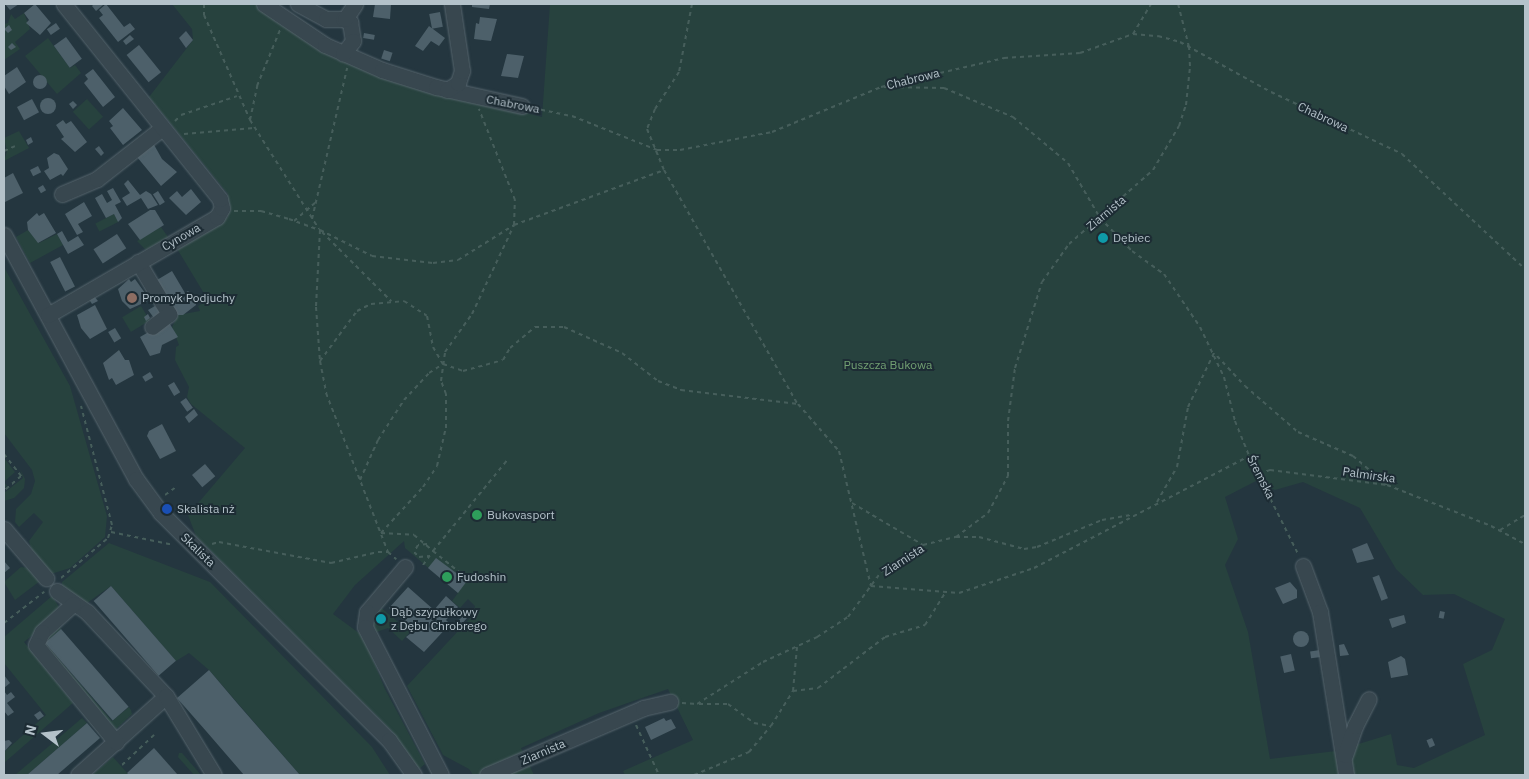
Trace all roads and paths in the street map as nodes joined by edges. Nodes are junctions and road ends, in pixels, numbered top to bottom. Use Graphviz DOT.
graph roads {
  1 [pos="64,4"];
  2 [pos="204,4"];
  3 [pos="264,4"];
  4 [pos="298,4"];
  5 [pos="355,4"];
  6 [pos="452,4"];
  7 [pos="692,4"];
  8 [pos="1151,4"];
  9 [pos="1178,4"];
  10 [pos="285,17"];
  11 [pos="345,19"];
  12 [pos="1133,34"];
  13 [pos="1189,47"];
  14 [pos="346,55"];
  15 [pos="881,87"];
  16 [pos="447,90"];
  17 [pos="238,96"];
  18 [pos="478,97"];
  19 [pos="522,106"];
  20 [pos="180,115"];
  21 [pos="250,120"];
  22 [pos="254,128"];
  23 [pos="164,131"];
  24 [pos="15,146"];
  25 [pos="657,150"];
  26 [pos="4,151"];
  27 [pos="664,170"];
  28 [pos="62,194"];
  29 [pos="316,202"];
  30 [pos="222,208"];
  31 [pos="307,212"];
  32 [pos="1100,218"];
  33 [pos="312,219"];
  34 [pos="294,221"];
  35 [pos="514,225"];
  36 [pos="320,230"];
  37 [pos="4,235"];
  38 [pos="138,262"];
  39 [pos="1525,269"];
  40 [pos="392,302"];
  41 [pos="48,315"];
  42 [pos="152,327"];
  43 [pos="1214,353"];
  44 [pos="320,361"];
  45 [pos="443,364"];
  46 [pos="798,404"];
  47 [pos="82,412"];
  48 [pos="4,454"];
  49 [pos="1250,456"];
  50 [pos="508,459"];
  51 [pos="1259,475"];
  52 [pos="360,480"];
  53 [pos="1388,485"];
  54 [pos="176,487"];
  55 [pos="4,490"];
  56 [pos="160,500"];
  57 [pos="1157,502"];
  58 [pos="852,503"];
  59 [pos="1134,515"];
  60 [pos="1525,515"];
  61 [pos="4,529"];
  62 [pos="1500,530"];
  63 [pos="110,532"];
  64 [pos="381,533"];
  65 [pos="956,537"];
  66 [pos="427,544"];
  67 [pos="1525,544"];
  68 [pos="923,545"];
  69 [pos="178,546"];
  70 [pos="206,548"];
  71 [pos="433,551"];
  72 [pos="388,552"];
  73 [pos="430,556"];
  74 [pos="400,562"];
  75 [pos="424,565"];
  76 [pos="1303,566"];
  77 [pos="469,580"];
  78 [pos="51,586"];
  79 [pos="871,586"];
  80 [pos="946,592"];
  81 [pos="73,604"];
  82 [pos="4,623"];
  83 [pos="797,647"];
  84 [pos="793,691"];
  85 [pos="166,696"];
  86 [pos="1369,699"];
  87 [pos="670,702"];
  88 [pos="697,704"];
  89 [pos="631,713"];
  90 [pos="771,726"];
  91 [pos="154,735"];
  92 [pos="116,742"];
  93 [pos="1344,757"];
  94 [pos="122,764"];
  95 [pos="78,775"];
  96 [pos="214,775"];
  97 [pos="414,775"];
  98 [pos="441,775"];
  99 [pos="487,775"];
  100 [pos="659,775"];
  101 [pos="694,775"];
  102 [pos="1346,775"];
  1 -- 23 [label="street"];
  2 -- 17 [label="path"];
  3 -- 10 [label="street, Chabrowa"];
  4 -- 11 [label="street"];
  5 -- 11 [label="street"];
  6 -- 16 [label="street"];
  7 -- 25 [label="path"];
  8 -- 12 [label="path"];
  9 -- 13 [label="path, Ziarnista"];
  10 -- 14 [label="street, Chabrowa"];
  10 -- 21 [label="path"];
  11 -- 14 [label="street"];
  12 -- 13 [label="path, Chabrowa"];
  12 -- 15 [label="path, Chabrowa"];
  13 -- 32 [label="path, Ziarnista"];
  13 -- 39 [label="path, Chabrowa"];
  14 -- 16 [label="street, Chabrowa"];
  14 -- 29 [label="path"];
  15 -- 25 [label="path, Chabrowa"];
  15 -- 32 [label="path, Śremska"];
  16 -- 18 [label="street, Chabrowa"];
  17 -- 20 [label="path"];
  17 -- 21 [label="path"];
  18 -- 19 [label="street, Chabrowa"];
  18 -- 35 [label="path"];
  19 -- 25 [label="path, Chabrowa"];
  21 -- 22 [label="path"];
  22 -- 23 [label="path"];
  22 -- 31 [label="path"];
  23 -- 28 [label="street"];
  23 -- 30 [label="street"];
  24 -- 26 [label="path"];
  25 -- 27 [label="path"];
  27 -- 35 [label="path"];
  27 -- 46 [label="path"];
  29 -- 31 [label="path"];
  29 -- 33 [label="path"];
  30 -- 34 [label="path"];
  30 -- 38 [label="street, Cynowa"];
  31 -- 33 [label="path"];
  31 -- 34 [label="path"];
  32 -- 43 [label="path, Śremska"];
  32 -- 65 [label="path, Ziarnista"];
  33 -- 36 [label="path"];
  34 -- 36 [label="path"];
  35 -- 36 [label="path"];
  35 -- 45 [label="path"];
  36 -- 40 [label="path"];
  36 -- 44 [label="path"];
  37 -- 41 [label="street, Skalista"];
  38 -- 41 [label="street, Cynowa"];
  38 -- 42 [label="street"];
  40 -- 44 [label="path"];
  40 -- 45 [label="path"];
  41 -- 97 [label="street, Skalista"];
  43 -- 49 [label="path, Śremska"];
  43 -- 53 [label="path"];
  43 -- 57 [label="path"];
  44 -- 52 [label="path"];
  45 -- 46 [label="path"];
  45 -- 52 [label="path"];
  45 -- 64 [label="path"];
  46 -- 58 [label="path"];
  47 -- 63 [label="path"];
  48 -- 55 [label="path"];
  49 -- 51 [label="path, Śremska"];
  49 -- 57 [label="path"];
  50 -- 71 [label="path"];
  51 -- 53 [label="path, Palmirska"];
  51 -- 76 [label="path, Śremska"];
  52 -- 64 [label="path"];
  53 -- 62 [label="path, Palmirska"];
  54 -- 56 [label="path"];
  57 -- 59 [label="path"];
  58 -- 68 [label="path"];
  58 -- 79 [label="path"];
  59 -- 65 [label="path"];
  59 -- 80 [label="path"];
  60 -- 62 [label="path"];
  61 -- 78 [label="street"];
  62 -- 67 [label="path, Palmirska"];
  63 -- 69 [label="path"];
  63 -- 78 [label="path"];
  64 -- 66 [label="path"];
  64 -- 72 [label="path"];
  65 -- 68 [label="path, Ziarnista"];
  66 -- 71 [label="path"];
  66 -- 73 [label="path"];
  68 -- 79 [label="path, Ziarnista"];
  70 -- 72 [label="path"];
  71 -- 73 [label="path"];
  71 -- 77 [label="path"];
  72 -- 74 [label="path"];
  73 -- 75 [label="path"];
  74 -- 98 [label="street"];
  76 -- 93 [label="street"];
  78 -- 81 [label="street"];
  78 -- 82 [label="path"];
  79 -- 80 [label="path"];
  79 -- 83 [label="path, Ziarnista"];
  80 -- 84 [label="path"];
  81 -- 85 [label="street"];
  81 -- 92 [label="street"];
  83 -- 84 [label="path"];
  83 -- 88 [label="path, Ziarnista"];
  84 -- 90 [label="path"];
  85 -- 92 [label="street"];
  85 -- 96 [label="street"];
  86 -- 93 [label="street"];
  87 -- 88 [label="path"];
  87 -- 89 [label="street, Ziarnista"];
  88 -- 90 [label="path"];
  89 -- 99 [label="street, Ziarnista"];
  89 -- 100 [label="path"];
  90 -- 101 [label="path"];
  91 -- 94 [label="path"];
  92 -- 95 [label="street"];
  93 -- 102 [label="street"];
}
